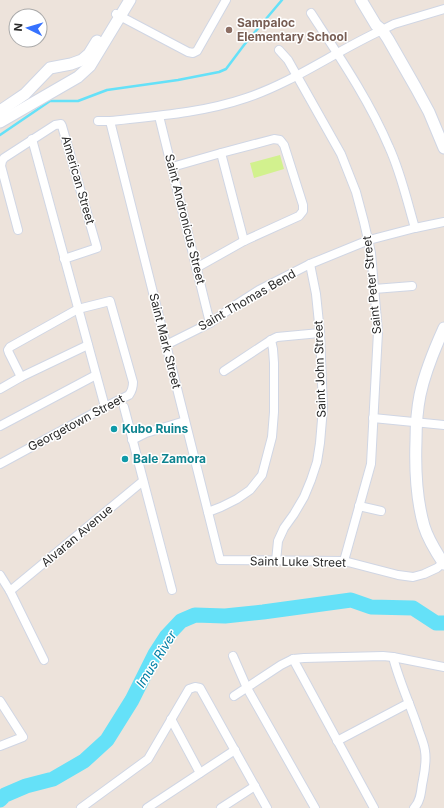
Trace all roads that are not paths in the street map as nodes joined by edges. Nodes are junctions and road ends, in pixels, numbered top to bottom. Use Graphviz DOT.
graph roads {
  1 [pos="123,0"];
  2 [pos="130,0"];
  3 [pos="226,0"];
  4 [pos="361,0"];
  5 [pos="368,0"];
  6 [pos="444,9"];
  7 [pos="311,13"];
  8 [pos="118,15"];
  9 [pos="382,30"];
  10 [pos="280,50"];
  11 [pos="337,53"];
  12 [pos="296,75"];
  13 [pos="0,111"];
  14 [pos="159,116"];
  15 [pos="98,121"];
  16 [pos="0,122"];
  17 [pos="110,122"];
  18 [pos="32,140"];
  19 [pos="444,149"];
  20 [pos="221,153"];
  21 [pos="172,167"];
  22 [pos="444,222"];
  23 [pos="415,228"];
  24 [pos="18,230"];
  25 [pos="369,240"];
  26 [pos="244,241"];
  27 [pos="64,259"];
  28 [pos="310,264"];
  29 [pos="196,268"];
  30 [pos="412,286"];
  31 [pos="374,289"];
  32 [pos="78,310"];
  33 [pos="210,323"];
  34 [pos="444,328"];
  35 [pos="320,333"];
  36 [pos="270,340"];
  37 [pos="88,345"];
  38 [pos="166,345"];
  39 [pos="224,372"];
  40 [pos="96,375"];
  41 [pos="21,377"];
  42 [pos="0,389"];
  43 [pos="105,407"];
  44 [pos="124,407"];
  45 [pos="373,418"];
  46 [pos="185,421"];
  47 [pos="416,423"];
  48 [pos="444,425"];
  49 [pos="0,426"];
  50 [pos="132,440"];
  51 [pos="0,464"];
  52 [pos="143,481"];
  53 [pos="359,506"];
  54 [pos="381,511"];
  55 [pos="208,512"];
  56 [pos="220,560"];
  57 [pos="276,560"];
  58 [pos="344,561"];
  59 [pos="444,563"];
  60 [pos="0,575"];
  61 [pos="172,590"];
  62 [pos="10,591"];
  63 [pos="233,656"];
  64 [pos="393,657"];
  65 [pos="293,659"];
  66 [pos="44,660"];
  67 [pos="444,667"];
  68 [pos="247,688"];
  69 [pos="234,696"];
  70 [pos="0,702"];
  71 [pos="409,703"];
  72 [pos="171,719"];
  73 [pos="338,741"];
  74 [pos="0,746"];
  75 [pos="235,750"];
  76 [pos="200,773"];
  77 [pos="255,786"];
  78 [pos="85,807"];
  79 [pos="147,808"];
  80 [pos="221,808"];
  81 [pos="267,808"];
  82 [pos="316,808"];
  83 [pos="374,808"];
  84 [pos="414,808"];
  1 -- 8 [label="street"];
  2 -- 8 [label="street"];
  3 -- 8 [label="street"];
  4 -- 9 [label="street"];
  5 -- 9 [label="street"];
  6 -- 9 [label="street"];
  7 -- 11 [label="street"];
  8 -- 13 [label="street"];
  8 -- 16 [label="street"];
  9 -- 11 [label="street"];
  9 -- 19 [label="street"];
  10 -- 12 [label="street, Saint Peter Street"];
  11 -- 12 [label="street"];
  11 -- 23 [label="street"];
  12 -- 14 [label="street"];
  12 -- 25 [label="street, Saint Peter Street"];
  14 -- 17 [label="street"];
  14 -- 21 [label="street, Saint Andronicus Street"];
  15 -- 17 [label="street"];
  17 -- 38 [label="street, Saint Mark Street"];
  18 -- 24 [label="street, American Street"];
  18 -- 27 [label="street"];
  18 -- 27 [label="street, American Street"];
  20 -- 21 [label="street"];
  20 -- 26 [label="street"];
  20 -- 26 [label="street"];
  21 -- 29 [label="street, Saint Andronicus Street"];
  22 -- 23 [label="street, Saint Thomas Bend"];
  23 -- 25 [label="street, Saint Thomas Bend"];
  25 -- 28 [label="street, Saint Thomas Bend"];
  25 -- 31 [label="street, Saint Peter Street"];
  26 -- 29 [label="street"];
  27 -- 32 [label="street"];
  28 -- 33 [label="street, Saint Thomas Bend"];
  28 -- 35 [label="street, Saint John Street"];
  29 -- 33 [label="street, Saint Andronicus Street"];
  30 -- 31 [label="street"];
  31 -- 45 [label="street, Saint Peter Street"];
  32 -- 37 [label="street"];
  32 -- 41 [label="street"];
  32 -- 43 [label="street, Georgetown Street"];
  33 -- 38 [label="street, Saint Thomas Bend"];
  34 -- 47 [label="street"];
  35 -- 36 [label="street"];
  35 -- 57 [label="street, Saint John Street"];
  36 -- 39 [label="street"];
  36 -- 55 [label="street"];
  37 -- 40 [label="street"];
  37 -- 41 [label="street"];
  38 -- 46 [label="street, Saint Mark Street"];
  40 -- 43 [label="street"];
  40 -- 49 [label="street"];
  41 -- 42 [label="street"];
  43 -- 51 [label="street, Georgetown Street"];
  44 -- 50 [label="street"];
  45 -- 47 [label="street"];
  45 -- 53 [label="street, Saint Peter Street"];
  46 -- 50 [label="street"];
  46 -- 55 [label="street, Saint Mark Street"];
  47 -- 48 [label="street"];
  47 -- 59 [label="street"];
  50 -- 52 [label="street"];
  52 -- 61 [label="street"];
  52 -- 62 [label="street, Alvaran Avenue"];
  53 -- 54 [label="street"];
  53 -- 58 [label="street, Saint Peter Street"];
  55 -- 56 [label="street, Saint Mark Street"];
  56 -- 57 [label="street, Saint Luke Street"];
  57 -- 58 [label="street, Saint Luke Street"];
  58 -- 59 [label="street, Saint Luke Street"];
  60 -- 62 [label="street"];
  62 -- 66 [label="street"];
  63 -- 68 [label="street"];
  64 -- 65 [label="street"];
  64 -- 67 [label="street"];
  64 -- 71 [label="street"];
  65 -- 68 [label="street"];
  65 -- 73 [label="street"];
  68 -- 69 [label="street"];
  68 -- 82 [label="street"];
  70 -- 74 [label="street"];
  71 -- 73 [label="street"];
  71 -- 84 [label="street"];
  72 -- 75 [label="street"];
  72 -- 76 [label="street"];
  72 -- 78 [label="street"];
  73 -- 83 [label="street"];
  75 -- 76 [label="street"];
  75 -- 77 [label="street"];
  76 -- 79 [label="street"];
  77 -- 80 [label="street"];
  77 -- 81 [label="street"];
}
